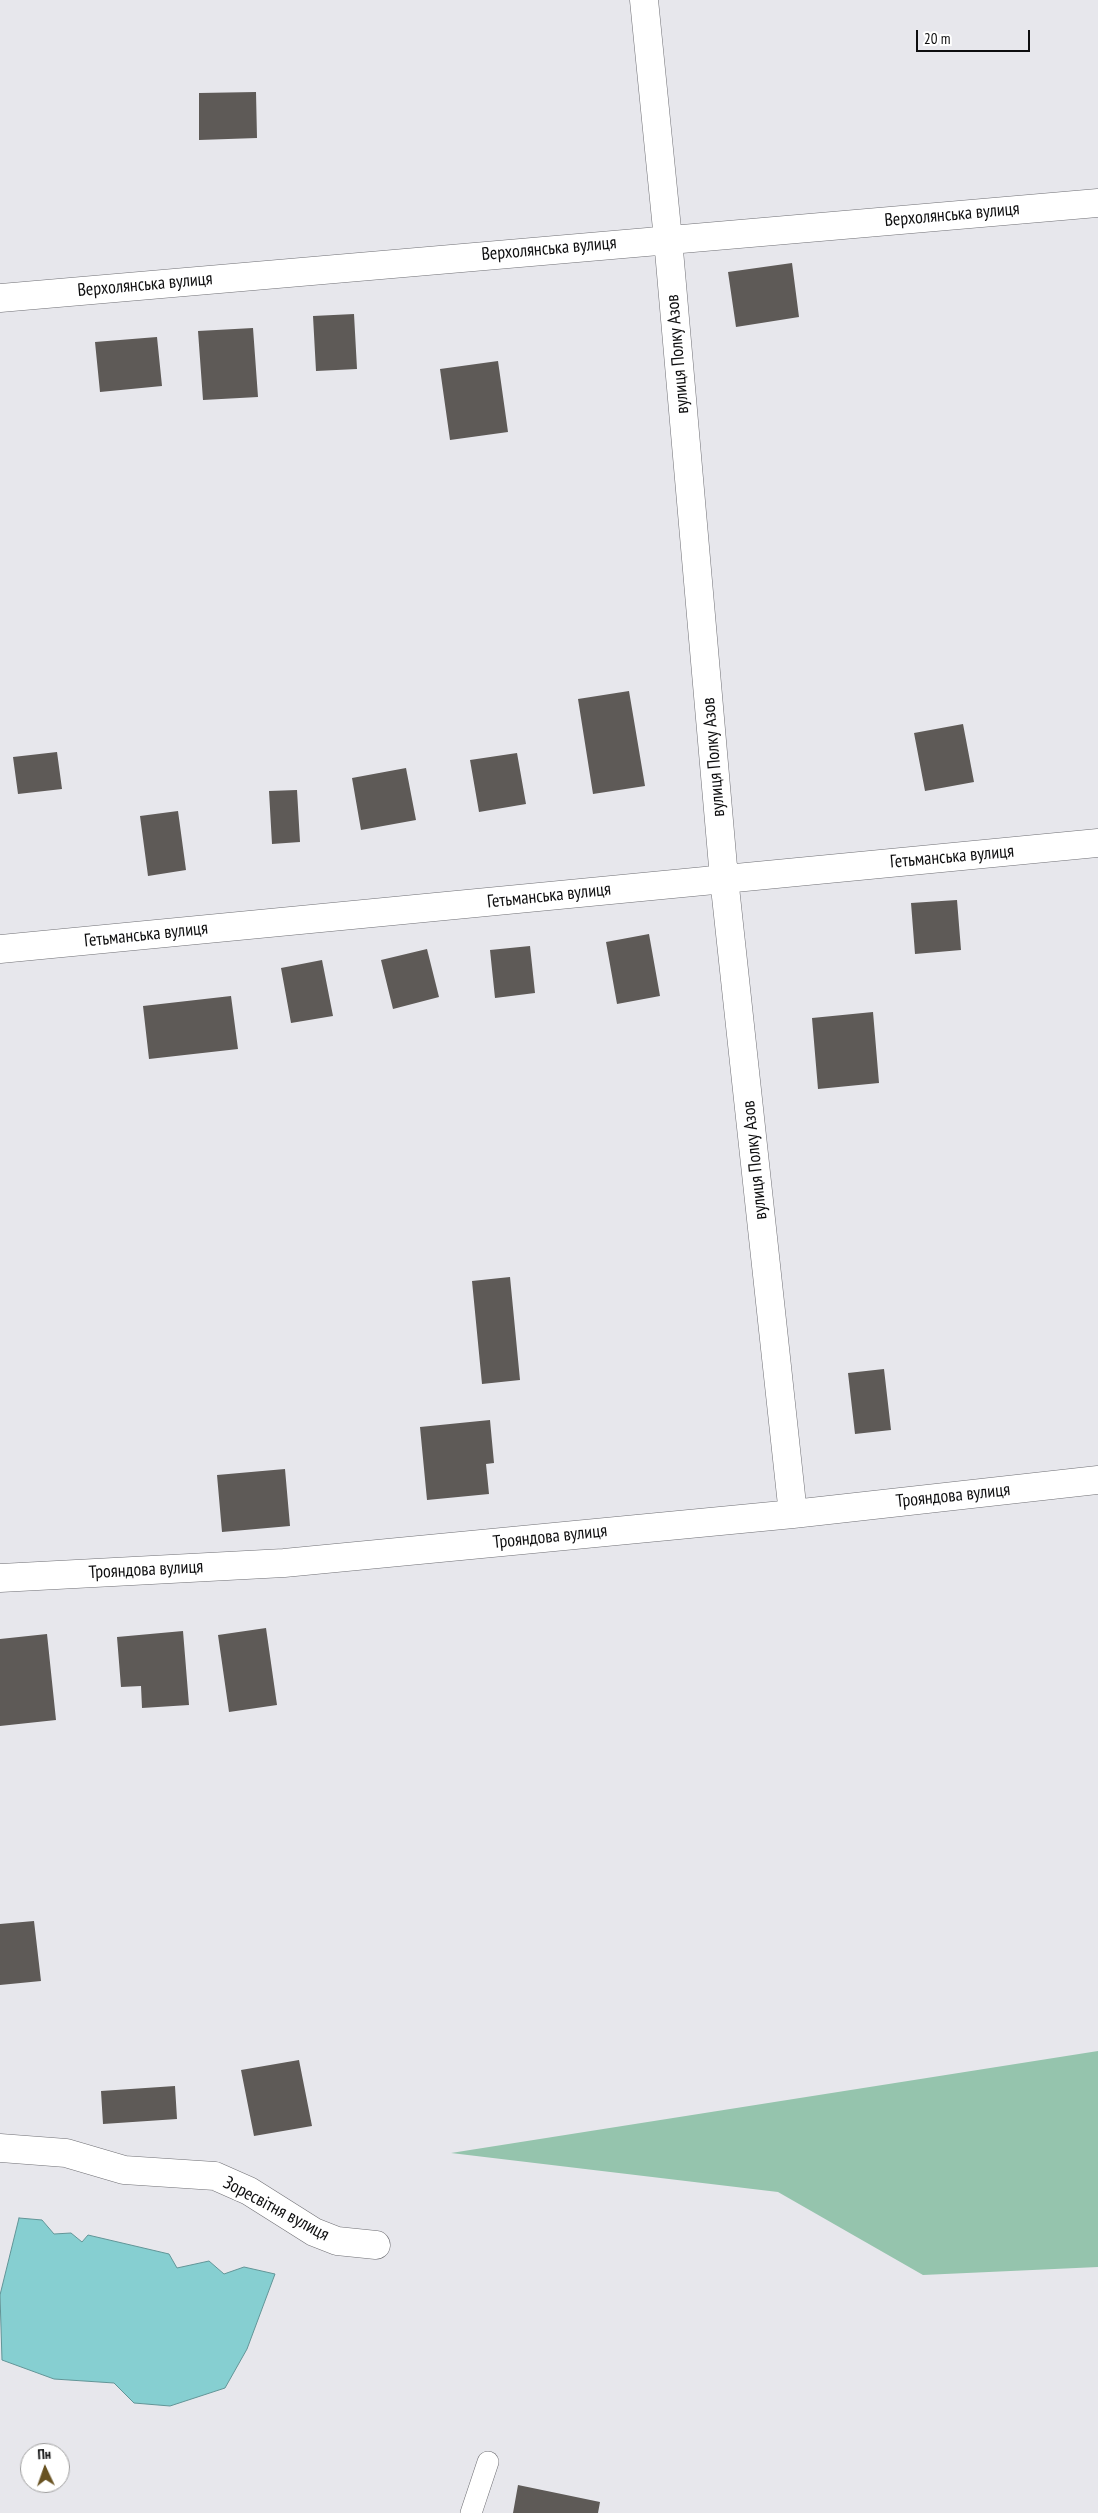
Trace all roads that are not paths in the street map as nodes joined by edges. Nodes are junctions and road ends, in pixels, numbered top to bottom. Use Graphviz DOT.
graph roads {
  1 [pos="644,0"];
  2 [pos="1098,203"];
  3 [pos="668,239"];
  4 [pos="0,298"];
  5 [pos="1098,843"];
  6 [pos="724,878"];
  7 [pos="0,949"];
  8 [pos="1098,1480"];
  9 [pos="793,1514"];
  10 [pos="0,1578"];
  11 [pos="0,2148"];
  12 [pos="376,2245"];
  13 [pos="488,2462"];
  14 [pos="471,2513"];
  1 -- 3 [label="street, вулиця Полку Азов"];
  2 -- 3 [label="street, Верхолянська вулиця"];
  3 -- 4 [label="street, Верхолянська вулиця"];
  3 -- 6 [label="street, вулиця Полку Азов"];
  5 -- 6 [label="street, Гетьманська вулиця"];
  6 -- 7 [label="street, Гетьманська вулиця"];
  6 -- 9 [label="street, вулиця Полку Азов"];
  8 -- 9 [label="street, Трояндова вулиця"];
  9 -- 10 [label="street, Трояндова вулиця"];
  11 -- 12 [label="street, Зоресвітня вулиця"];
  13 -- 14 [label="lane"];
}
